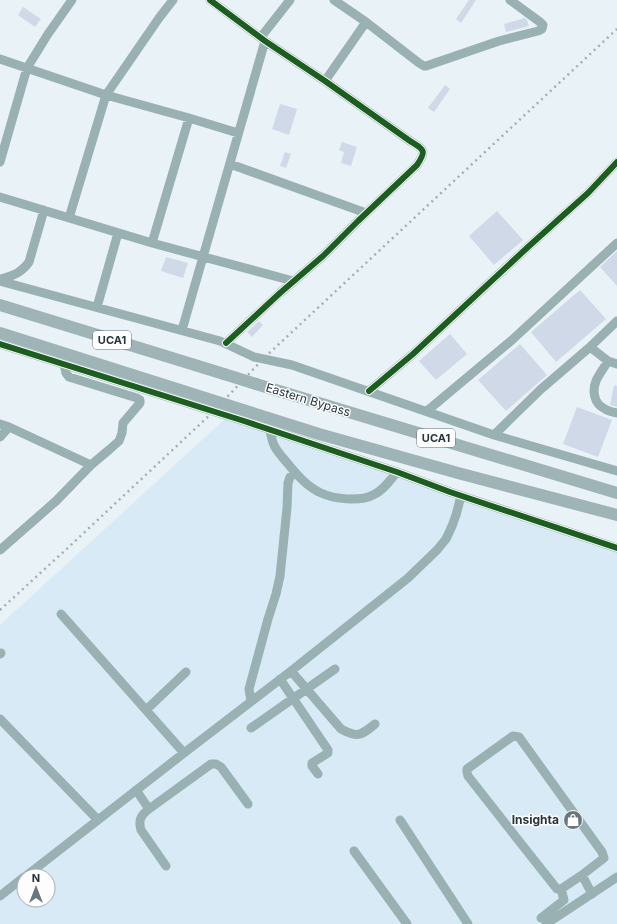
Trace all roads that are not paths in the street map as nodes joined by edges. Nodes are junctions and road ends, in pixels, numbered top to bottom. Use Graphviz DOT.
graph roads {
  1 [pos="72,0"];
  2 [pos="173,0"];
  3 [pos="210,0"];
  4 [pos="290,0"];
  5 [pos="334,0"];
  6 [pos="510,0"];
  7 [pos="366,22"];
  8 [pos="263,39"];
  9 [pos="0,59"];
  10 [pos="27,68"];
  11 [pos="325,81"];
  12 [pos="106,95"];
  13 [pos="189,118"];
  14 [pos="238,133"];
  15 [pos="0,162"];
  16 [pos="617,162"];
  17 [pos="230,164"];
  18 [pos="0,197"];
  19 [pos="44,210"];
  20 [pos="366,213"];
  21 [pos="69,218"];
  22 [pos="118,233"];
  23 [pos="152,243"];
  24 [pos="617,243"];
  25 [pos="203,257"];
  26 [pos="0,280"];
  27 [pos="294,281"];
  28 [pos="0,305"];
  29 [pos="97,307"];
  30 [pos="615,325"];
  31 [pos="182,330"];
  32 [pos="0,333"];
  33 [pos="226,343"];
  34 [pos="0,344"];
  35 [pos="590,346"];
  36 [pos="608,361"];
  37 [pos="64,364"];
  38 [pos="617,364"];
  39 [pos="369,391"];
  40 [pos="427,412"];
  41 [pos="617,413"];
  42 [pos="5,426"];
  43 [pos="270,430"];
  44 [pos="494,434"];
  45 [pos="0,437"];
  46 [pos="91,465"];
  47 [pos="617,471"];
  48 [pos="398,472"];
  49 [pos="295,473"];
  50 [pos="617,493"];
  51 [pos="461,496"];
  52 [pos="617,515"];
  53 [pos="617,548"];
  54 [pos="0,550"];
  55 [pos="61,614"];
  56 [pos="335,669"];
  57 [pos="292,671"];
  58 [pos="186,672"];
  59 [pos="280,679"];
  60 [pos="307,689"];
  61 [pos="293,699"];
  62 [pos="251,701"];
  63 [pos="146,710"];
  64 [pos="0,719"];
  65 [pos="375,724"];
  66 [pos="252,728"];
  67 [pos="184,753"];
  68 [pos="318,774"];
  69 [pos="136,790"];
  70 [pos="248,804"];
  71 [pos="149,808"];
  72 [pos="98,820"];
  73 [pos="400,820"];
  74 [pos="354,851"];
  75 [pos="166,866"];
  76 [pos="37,868"];
  77 [pos="582,876"];
  78 [pos="617,877"];
  79 [pos="16,884"];
  80 [pos="561,889"];
  81 [pos="592,894"];
  82 [pos="0,896"];
  83 [pos="543,921"];
  84 [pos="407,924"];
  85 [pos="468,924"];
  1 -- 10 [label="street"];
  2 -- 12 [label="street"];
  3 -- 8 [label="street"];
  4 -- 8 [label="street"];
  5 -- 7 [label="street"];
  6 -- 7 [label="street"];
  7 -- 11 [label="street"];
  8 -- 11 [label="street"];
  8 -- 14 [label="street"];
  9 -- 10 [label="street"];
  10 -- 12 [label="street"];
  10 -- 15 [label="street"];
  11 -- 20 [label="street"];
  12 -- 13 [label="street"];
  12 -- 21 [label="street"];
  13 -- 14 [label="street"];
  13 -- 23 [label="street"];
  14 -- 17 [label="street"];
  16 -- 39 [label="street"];
  17 -- 20 [label="street"];
  17 -- 25 [label="street"];
  18 -- 19 [label="street"];
  19 -- 21 [label="street"];
  19 -- 26 [label="street"];
  20 -- 27 [label="street"];
  21 -- 22 [label="street"];
  22 -- 23 [label="street"];
  22 -- 29 [label="street"];
  23 -- 25 [label="street"];
  24 -- 40 [label="street"];
  25 -- 27 [label="street"];
  25 -- 31 [label="street"];
  26 -- 29 [label="street"];
  27 -- 33 [label="street"];
  28 -- 50 [label="main road, Eastern Bypass / UCA1, bridge"];
  29 -- 31 [label="street"];
  30 -- 35 [label="street"];
  31 -- 33 [label="street"];
  32 -- 52 [label="main road"];
  33 -- 39 [label="street"];
  34 -- 37 [label="street"];
  35 -- 36 [label="street"];
  35 -- 44 [label="street"];
  36 -- 38 [label="street"];
  36 -- 41 [label="street"];
  37 -- 43 [label="street"];
  37 -- 46 [label="street"];
  39 -- 40 [label="street"];
  40 -- 44 [label="street"];
  42 -- 45 [label="street"];
  42 -- 46 [label="street"];
  43 -- 48 [label="street"];
  43 -- 49 [label="street"];
  44 -- 47 [label="street"];
  46 -- 54 [label="street"];
  48 -- 49 [label="street"];
  48 -- 51 [label="street"];
  49 -- 62 [label="street"];
  51 -- 53 [label="street"];
  51 -- 57 [label="street"];
  55 -- 63 [label="street"];
  56 -- 60 [label="street"];
  57 -- 59 [label="street"];
  57 -- 60 [label="street"];
  58 -- 63 [label="street"];
  59 -- 61 [label="street"];
  59 -- 62 [label="street"];
  60 -- 61 [label="street"];
  60 -- 65 [label="street"];
  61 -- 66 [label="street"];
  61 -- 68 [label="street"];
  62 -- 67 [label="street"];
  63 -- 67 [label="street"];
  64 -- 72 [label="street"];
  67 -- 69 [label="street"];
  69 -- 71 [label="street"];
  69 -- 72 [label="street"];
  70 -- 71 [label="street"];
  71 -- 75 [label="street"];
  72 -- 76 [label="street"];
  73 -- 85 [label="street"];
  74 -- 84 [label="street"];
  77 -- 80 [label="street"];
  77 -- 80 [label="street"];
  77 -- 81 [label="street"];
  78 -- 81 [label="street"];
  79 -- 82 [label="street"];
  80 -- 83 [label="street"];
  81 -- 83 [label="street"];
}
